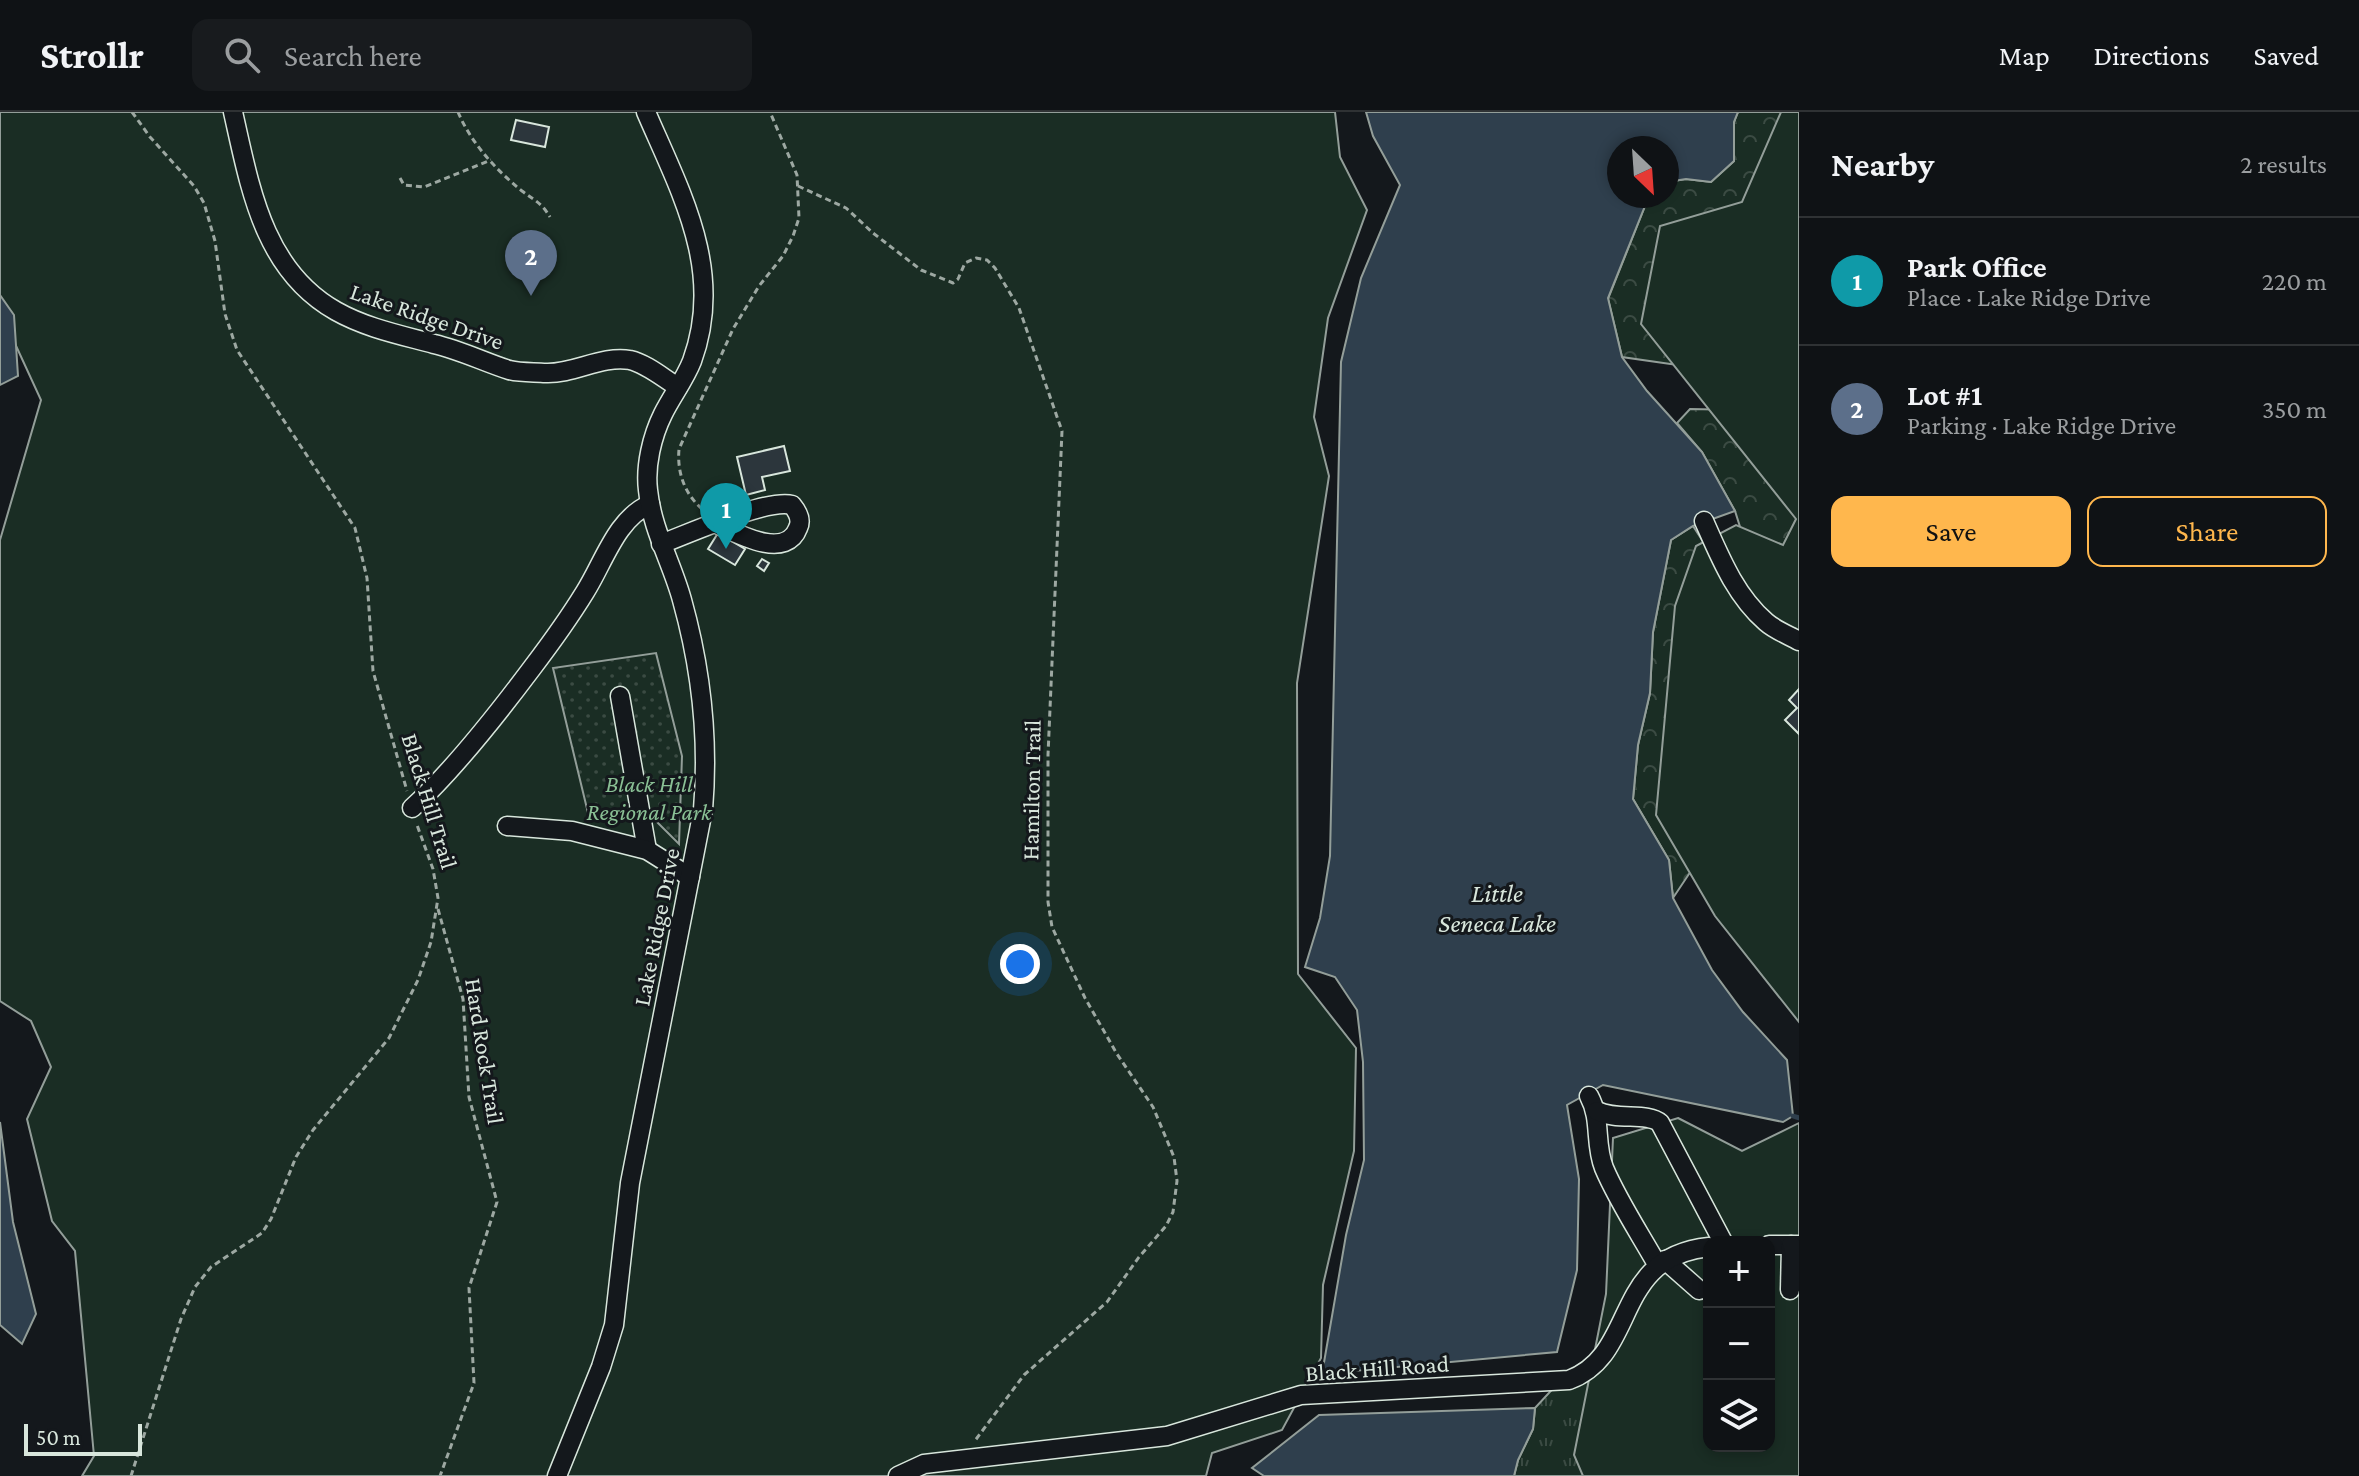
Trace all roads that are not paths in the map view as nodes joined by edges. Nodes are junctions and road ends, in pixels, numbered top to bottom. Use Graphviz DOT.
graph roads {
  1 [pos="233,112"];
  2 [pos="646,112"];
  3 [pos="678,387"];
  4 [pos="650,504"];
  5 [pos="713,519"];
  6 [pos="1704,521"];
  7 [pos="661,544"];
  8 [pos="1799,641"];
  9 [pos="620,696"];
  10 [pos="412,808"];
  11 [pos="507,826"];
  12 [pos="647,850"];
  13 [pos="690,877"];
  14 [pos="1720,1236"];
  15 [pos="1795,1245"];
  16 [pos="1703,1248"];
  17 [pos="1662,1263"];
  18 [pos="1699,1290"];
  19 [pos="1790,1290"];
  20 [pos="557,1476"];
  21 [pos="898,1476"];
  1 -- 3 [label="street, Lake Ridge Drive"];
  2 -- 3 [label="street, Lake Ridge Drive"];
  3 -- 4 [label="street, Lake Ridge Drive"];
  4 -- 7 [label="street, Lake Ridge Drive"];
  4 -- 10 [label="street"];
  5 -- 7 [label="street"];
  6 -- 8 [label="street"];
  7 -- 13 [label="street, Lake Ridge Drive"];
  9 -- 12 [label="street"];
  11 -- 12 [label="street"];
  12 -- 13 [label="street"];
  13 -- 20 [label="street, Lake Ridge Drive"];
  14 -- 17 [label="street"];
  15 -- 19 [label="street"];
  16 -- 17 [label="street"];
  17 -- 18 [label="street"];
  17 -- 21 [label="street, Black Hill Road"];
}
